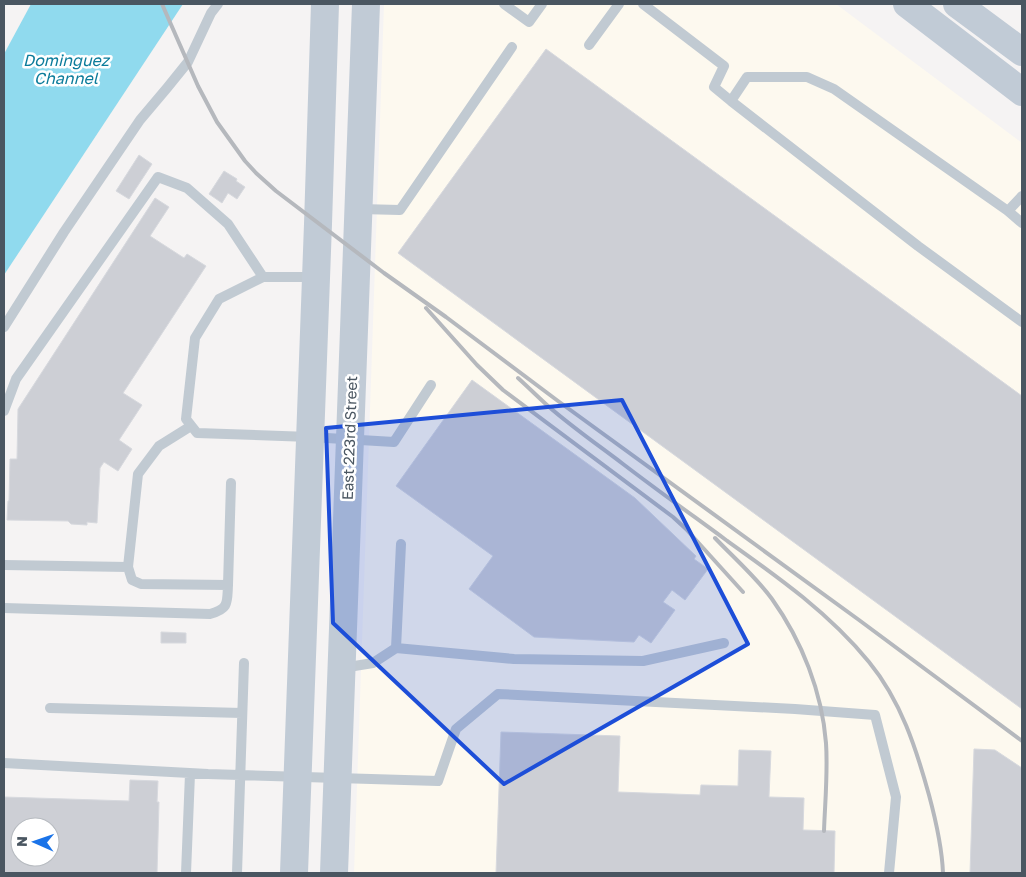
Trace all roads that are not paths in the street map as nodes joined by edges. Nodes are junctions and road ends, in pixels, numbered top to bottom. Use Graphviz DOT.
graph roads {
  1 [pos="218,4"];
  2 [pos="325,4"];
  3 [pos="366,4"];
  4 [pos="504,4"];
  5 [pos="542,4"];
  6 [pos="619,4"];
  7 [pos="643,4"];
  8 [pos="907,4"];
  9 [pos="957,4"];
  10 [pos="589,45"];
  11 [pos="512,47"];
  12 [pos="1022,52"];
  13 [pos="1022,92"];
  14 [pos="731,101"];
  15 [pos="1022,196"];
  16 [pos="358,209"];
  17 [pos="1008,211"];
  18 [pos="1022,223"];
  19 [pos="263,277"];
  20 [pos="316,277"];
  21 [pos="1022,322"];
  22 [pos="4,327"];
  23 [pos="431,385"];
  24 [pos="4,411"];
  25 [pos="191,426"];
  26 [pos="310,437"];
  27 [pos="350,440"];
  28 [pos="231,483"];
  29 [pos="401,544"];
  30 [pos="4,565"];
  31 [pos="128,567"];
  32 [pos="228,585"];
  33 [pos="4,608"];
  34 [pos="724,644"];
  35 [pos="396,648"];
  36 [pos="244,663"];
  37 [pos="341,668"];
  38 [pos="50,708"];
  39 [pos="242,713"];
  40 [pos="4,763"];
  41 [pos="190,774"];
  42 [pos="240,776"];
  43 [pos="297,777"];
  44 [pos="337,778"];
  45 [pos="186,873"];
  46 [pos="237,873"];
  47 [pos="294,873"];
  48 [pos="334,873"];
  49 [pos="889,873"];
  1 -- 22 [label="lane"];
  2 -- 20 [label="main road"];
  3 -- 16 [label="main road, East 223rd Street"];
  4 -- 5 [label="lane"];
  6 -- 10 [label="lane"];
  7 -- 14 [label="lane"];
  8 -- 13 [label="main road"];
  9 -- 12 [label="main road"];
  11 -- 16 [label="lane"];
  14 -- 17 [label="lane"];
  14 -- 21 [label="lane"];
  15 -- 17 [label="lane"];
  16 -- 27 [label="main road, East 223rd Street"];
  17 -- 18 [label="lane"];
  19 -- 20 [label="lane"];
  19 -- 24 [label="lane"];
  19 -- 25 [label="lane"];
  20 -- 26 [label="main road"];
  23 -- 27 [label="lane"];
  25 -- 26 [label="lane"];
  25 -- 31 [label="lane"];
  26 -- 27 [label="lane"];
  26 -- 43 [label="main road"];
  27 -- 37 [label="main road, East 223rd Street"];
  28 -- 32 [label="lane"];
  29 -- 35 [label="lane"];
  30 -- 31 [label="lane"];
  31 -- 32 [label="lane"];
  32 -- 33 [label="lane"];
  34 -- 35 [label="lane"];
  35 -- 37 [label="lane"];
  36 -- 39 [label="lane"];
  37 -- 44 [label="main road, East 223rd Street"];
  38 -- 39 [label="lane"];
  39 -- 42 [label="lane"];
  40 -- 41 [label="lane"];
  41 -- 42 [label="lane"];
  41 -- 45 [label="lane"];
  42 -- 43 [label="lane"];
  42 -- 46 [label="lane"];
  43 -- 44 [label="lane"];
  43 -- 47 [label="main road"];
  44 -- 48 [label="main road, East 223rd Street"];
  44 -- 49 [label="lane"];
}
